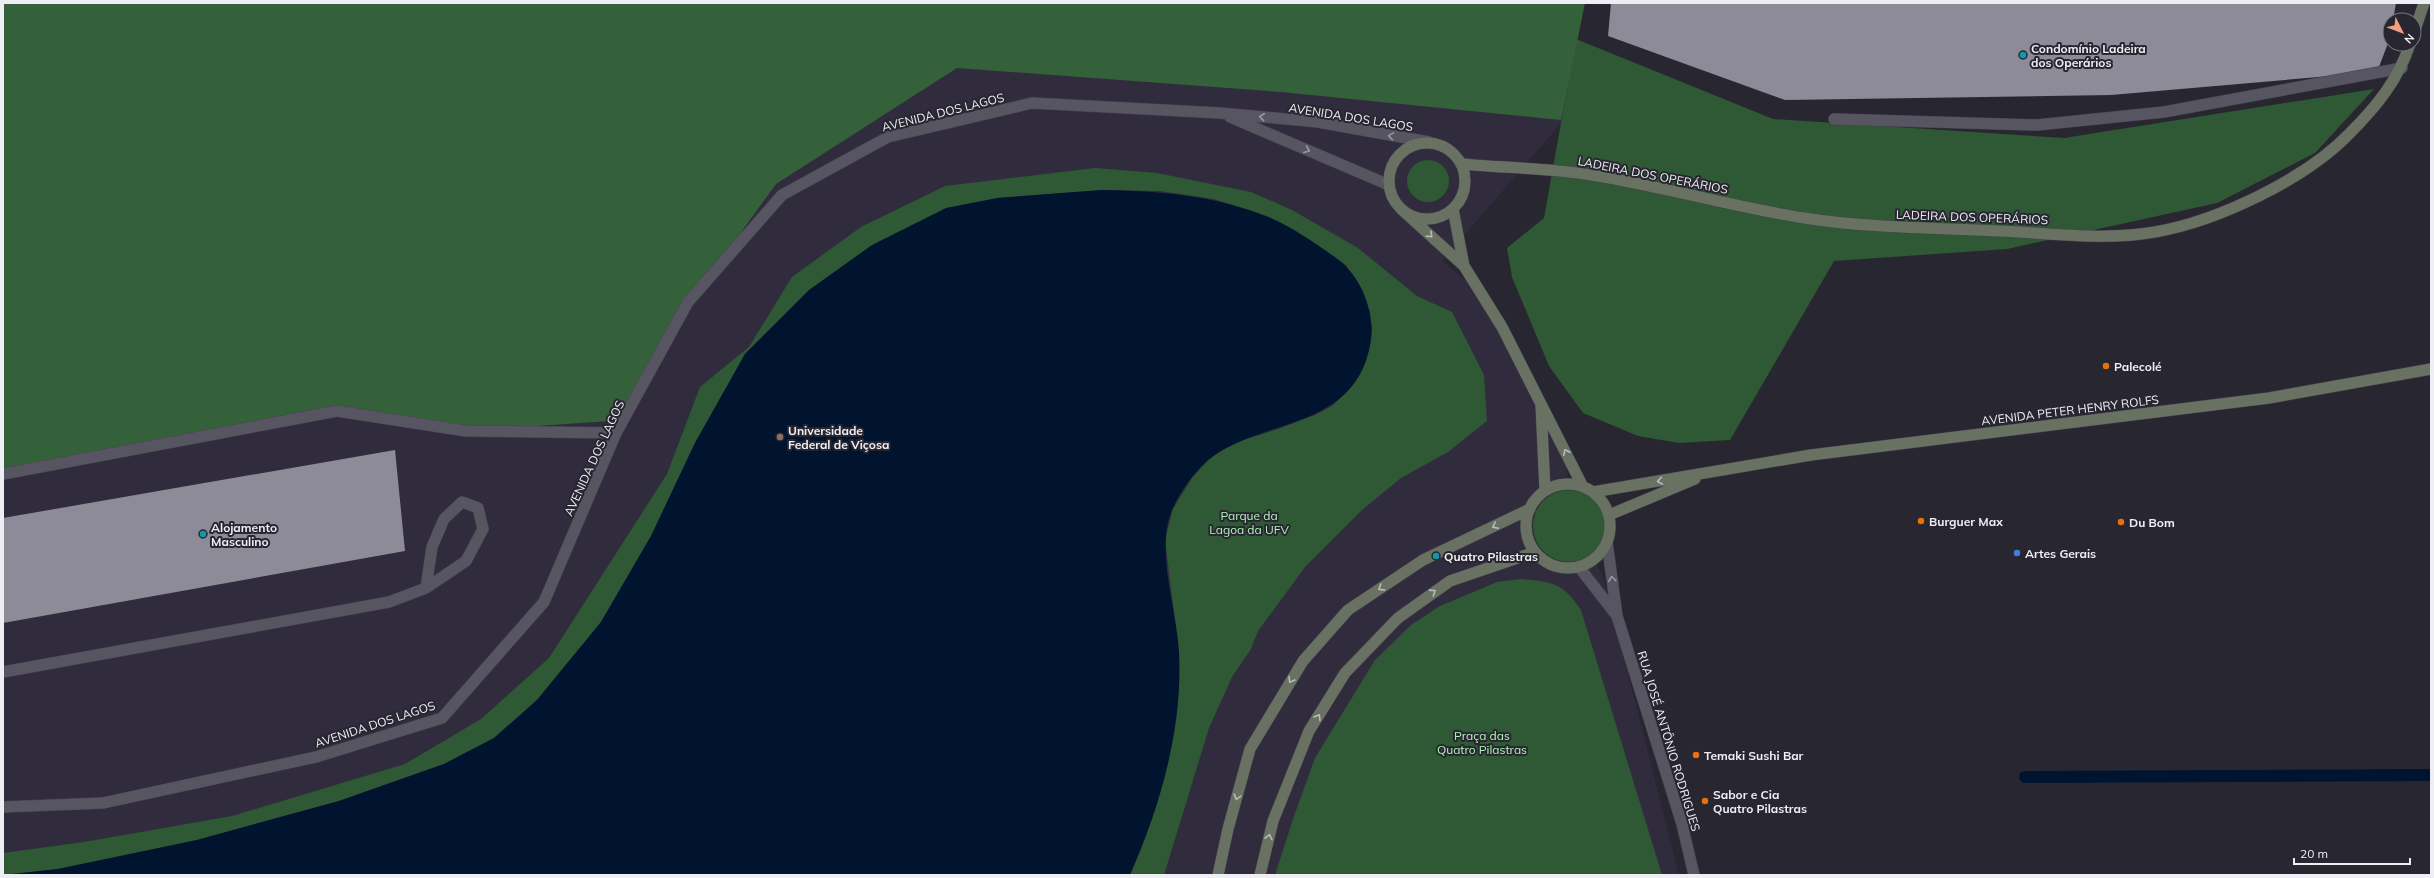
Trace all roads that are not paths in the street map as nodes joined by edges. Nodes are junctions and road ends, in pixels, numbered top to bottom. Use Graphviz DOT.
graph roads {
  1 [pos="2407,52"];
  2 [pos="2402,68"];
  3 [pos="1220,113"];
  4 [pos="1834,119"];
  5 [pos="1429,142"];
  6 [pos="1462,164"];
  7 [pos="1389,185"];
  8 [pos="1401,209"];
  9 [pos="1453,209"];
  10 [pos="1464,266"];
  11 [pos="2431,369"];
  12 [pos="1540,402"];
  13 [pos="616,433"];
  14 [pos="1712,472"];
  15 [pos="3,474"];
  16 [pos="1583,487"];
  17 [pos="1545,491"];
  18 [pos="1593,492"];
  19 [pos="1530,509"];
  20 [pos="1609,515"];
  21 [pos="1608,542"];
  22 [pos="1535,552"];
  23 [pos="1578,567"];
  24 [pos="426,588"];
  25 [pos="1617,616"];
  26 [pos="3,672"];
  27 [pos="3,807"];
  28 [pos="1218,875"];
  29 [pos="1260,875"];
  30 [pos="1694,875"];
  1 -- 2 [label="main road, LADEIRA DOS OPERÁRIOS"];
  2 -- 4 [label="street"];
  2 -- 6 [label="main road, LADEIRA DOS OPERÁRIOS"];
  5 -- 3 [label="street, AVENIDA DOS LAGOS, one-way"];
  3 -- 7 [label="street, AVENIDA DOS LAGOS, one-way"];
  3 -- 13 [label="street, AVENIDA DOS LAGOS"];
  5 -- 6 [label="main road"];
  5 -- 7 [label="main road"];
  6 -- 9 [label="main road"];
  7 -- 8 [label="main road"];
  8 -- 9 [label="main road"];
  8 -- 10 [label="main road, one-way"];
  9 -- 10 [label="main road"];
  10 -- 12 [label="main road"];
  11 -- 14 [label="main road, AVENIDA PETER HENRY ROLFS"];
  16 -- 12 [label="main road, one-way"];
  12 -- 17 [label="main road"];
  13 -- 15 [label="street"];
  13 -- 27 [label="street, AVENIDA DOS LAGOS"];
  14 -- 18 [label="main road, AVENIDA PETER HENRY ROLFS, one-way"];
  14 -- 20 [label="main road, AVENIDA PETER HENRY ROLFS"];
  16 -- 17 [label="main road"];
  16 -- 18 [label="main road"];
  17 -- 19 [label="main road"];
  18 -- 20 [label="main road"];
  19 -- 22 [label="main road"];
  19 -- 28 [label="main road, one-way"];
  20 -- 21 [label="main road"];
  21 -- 23 [label="main road"];
  25 -- 21 [label="street, RUA JOSÉ ANTÔNIO RODRIGUES, one-way"];
  22 -- 23 [label="main road"];
  29 -- 22 [label="main road, one-way"];
  23 -- 25 [label="street, RUA JOSÉ ANTÔNIO RODRIGUES"];
  24 -- 24 [label="street"];
  24 -- 26 [label="street"];
  25 -- 30 [label="street, RUA JOSÉ ANTÔNIO RODRIGUES"];
}
